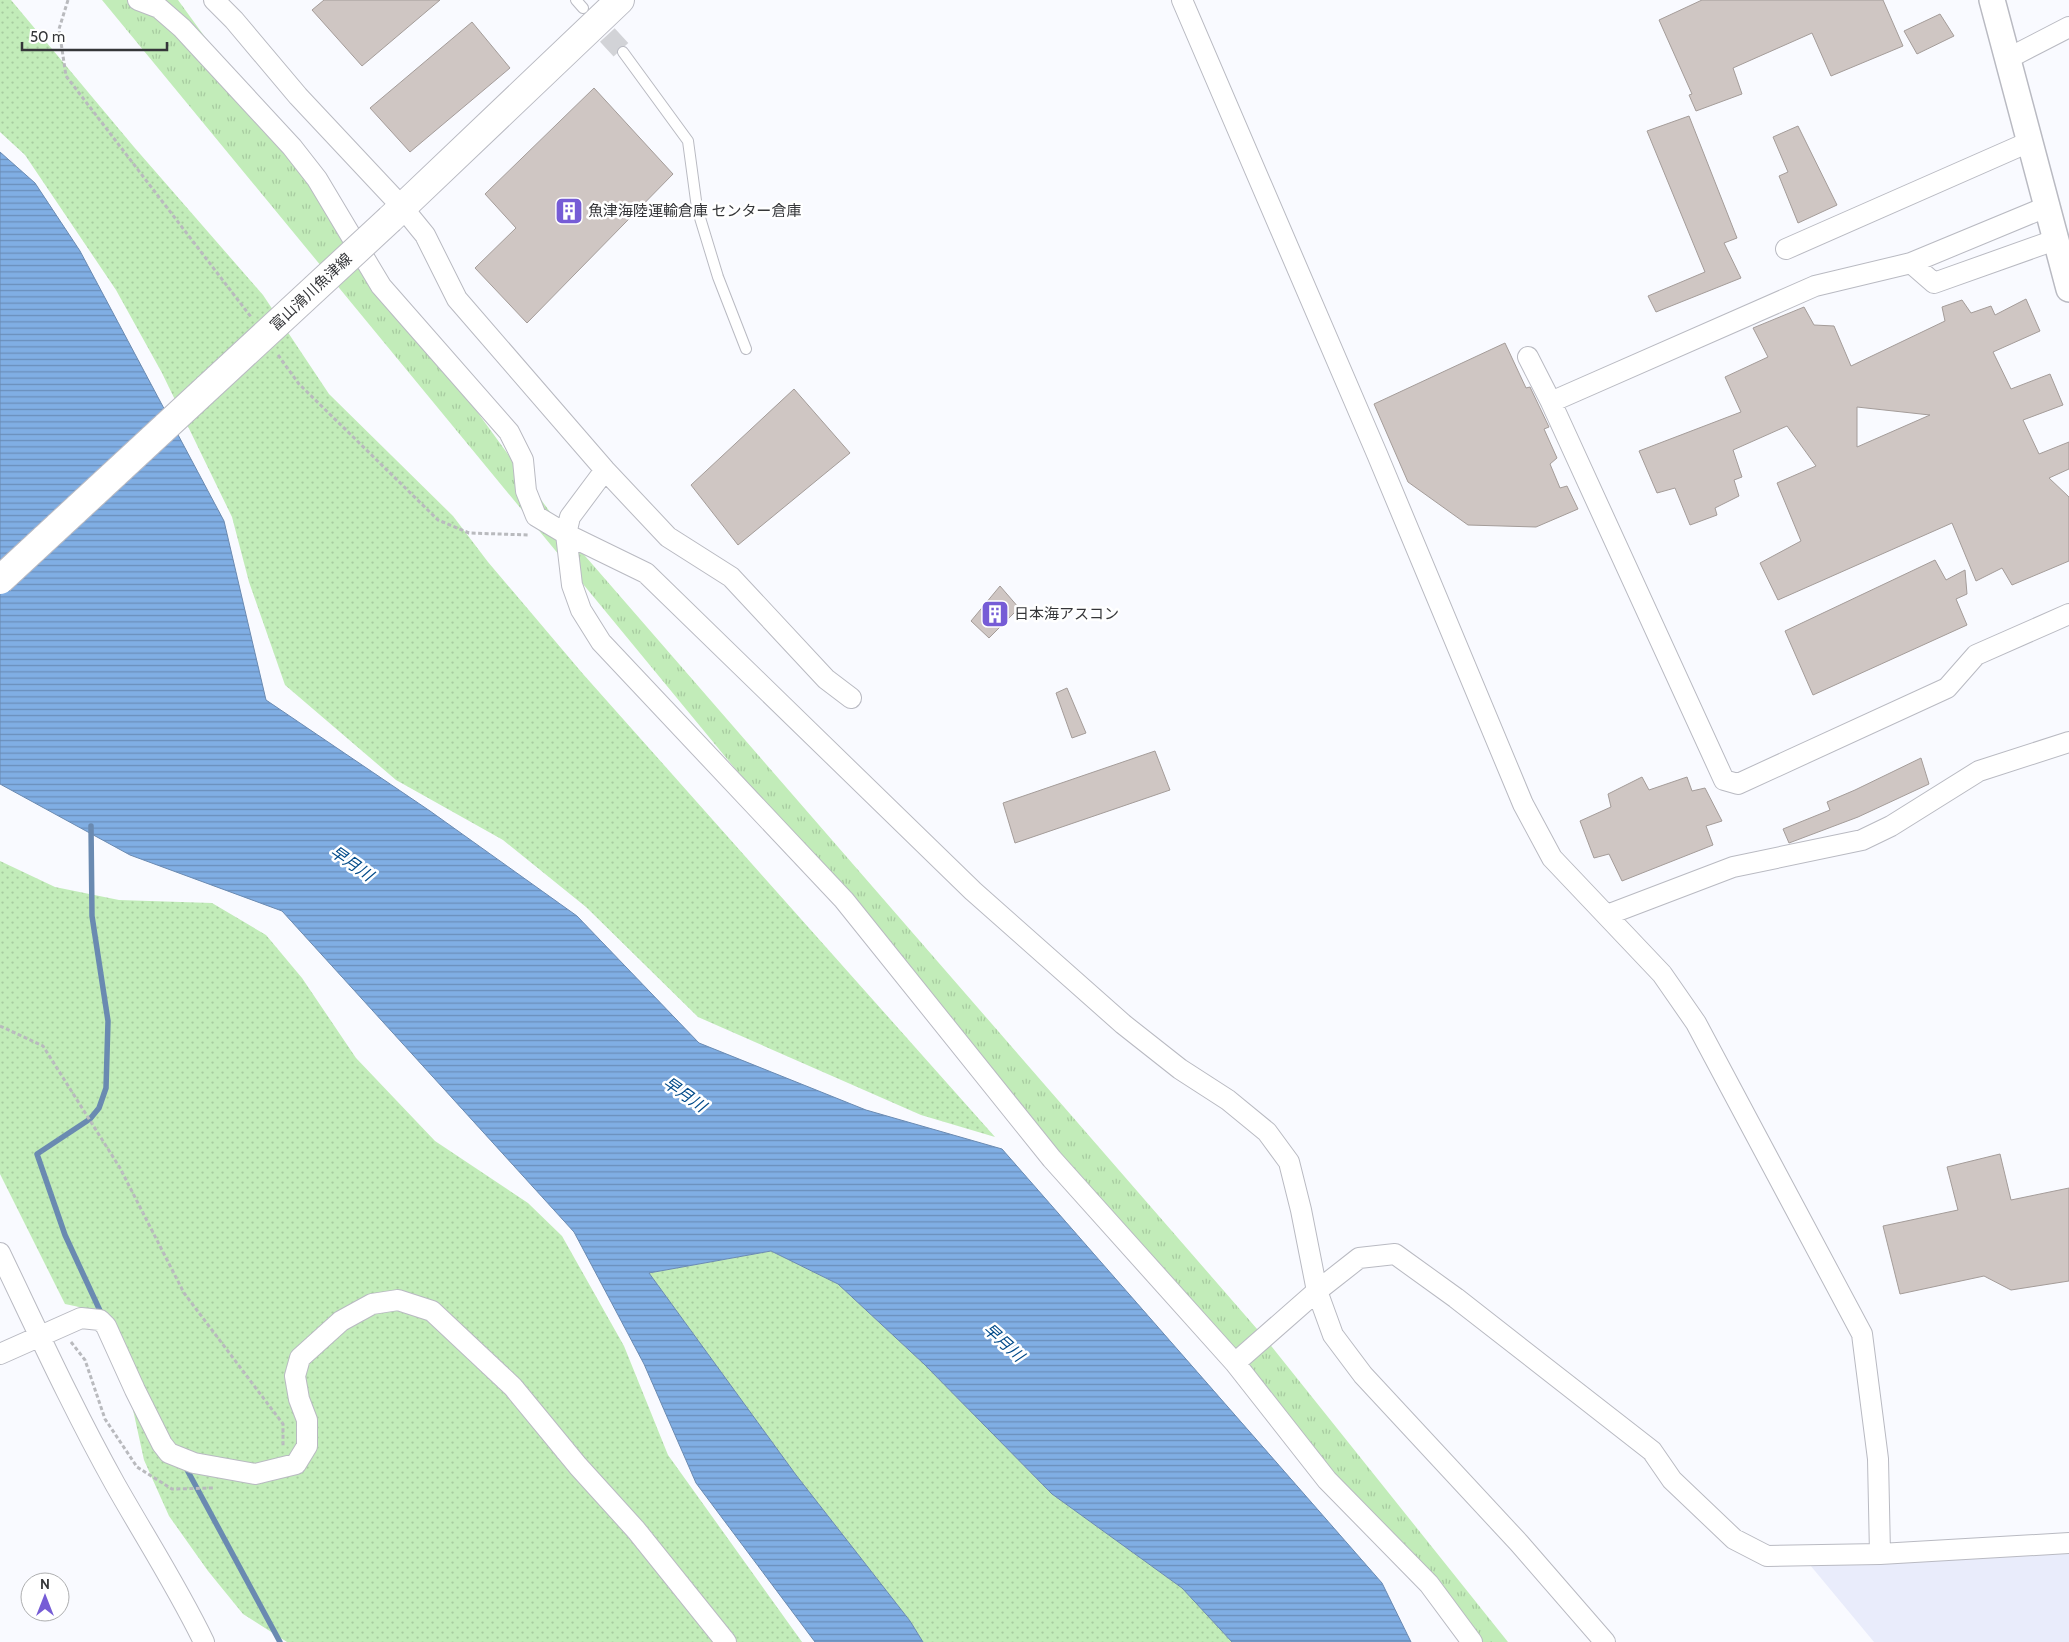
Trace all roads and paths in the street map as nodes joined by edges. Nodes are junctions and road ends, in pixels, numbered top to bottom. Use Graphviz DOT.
graph roads {
  1 [pos="138,0"];
  2 [pos="214,0"];
  3 [pos="620,0"];
  4 [pos="1182,0"];
  5 [pos="1992,0"];
  6 [pos="2069,27"];
  7 [pos="623,52"];
  8 [pos="2006,59"];
  9 [pos="2029,142"];
  10 [pos="2046,206"];
  11 [pos="397,213"];
  12 [pos="2055,240"];
  13 [pos="1786,249"];
  14 [pos="1911,263"];
  15 [pos="2069,289"];
  16 [pos="746,349"];
  17 [pos="1528,357"];
  18 [pos="1551,402"];
  19 [pos="605,470"];
  20 [pos="566,534"];
  21 [pos="0,580"];
  22 [pos="2069,614"];
  23 [pos="851,698"];
  24 [pos="2069,742"];
  25 [pos="1607,915"];
  26 [pos="0,1026"];
  27 [pos="0,1253"];
  28 [pos="1317,1291"];
  29 [pos="39,1336"];
  30 [pos="0,1354"];
  31 [pos="1235,1363"];
  32 [pos="283,1449"];
  33 [pos="217,1488"];
  34 [pos="2069,1542"];
  35 [pos="1880,1554"];
  36 [pos="204,1642"];
  37 [pos="726,1642"];
  38 [pos="1472,1642"];
  39 [pos="1605,1642"];
  1 -- 20 [label="street"];
  2 -- 11 [label="street"];
  3 -- 11 [label="main road, 富山滑川魚津線"];
  4 -- 25 [label="street"];
  5 -- 8 [label="street"];
  6 -- 8 [label="street"];
  7 -- 16 [label="lane"];
  8 -- 9 [label="street"];
  9 -- 10 [label="street"];
  9 -- 13 [label="street"];
  10 -- 12 [label="street"];
  10 -- 14 [label="street"];
  11 -- 19 [label="street"];
  11 -- 21 [label="main road, 富山滑川魚津線, bridge"];
  12 -- 14 [label="street"];
  12 -- 15 [label="street"];
  14 -- 18 [label="street"];
  17 -- 18 [label="street"];
  18 -- 22 [label="street"];
  19 -- 20 [label="street"];
  19 -- 23 [label="street"];
  20 -- 28 [label="street"];
  20 -- 31 [label="street"];
  24 -- 25 [label="street"];
  25 -- 35 [label="street"];
  26 -- 32 [label="path"];
  27 -- 29 [label="street"];
  28 -- 31 [label="street"];
  28 -- 35 [label="street"];
  28 -- 39 [label="street"];
  29 -- 30 [label="street"];
  29 -- 33 [label="path"];
  29 -- 36 [label="street"];
  29 -- 37 [label="street"];
  31 -- 38 [label="street"];
  34 -- 35 [label="street"];
}
